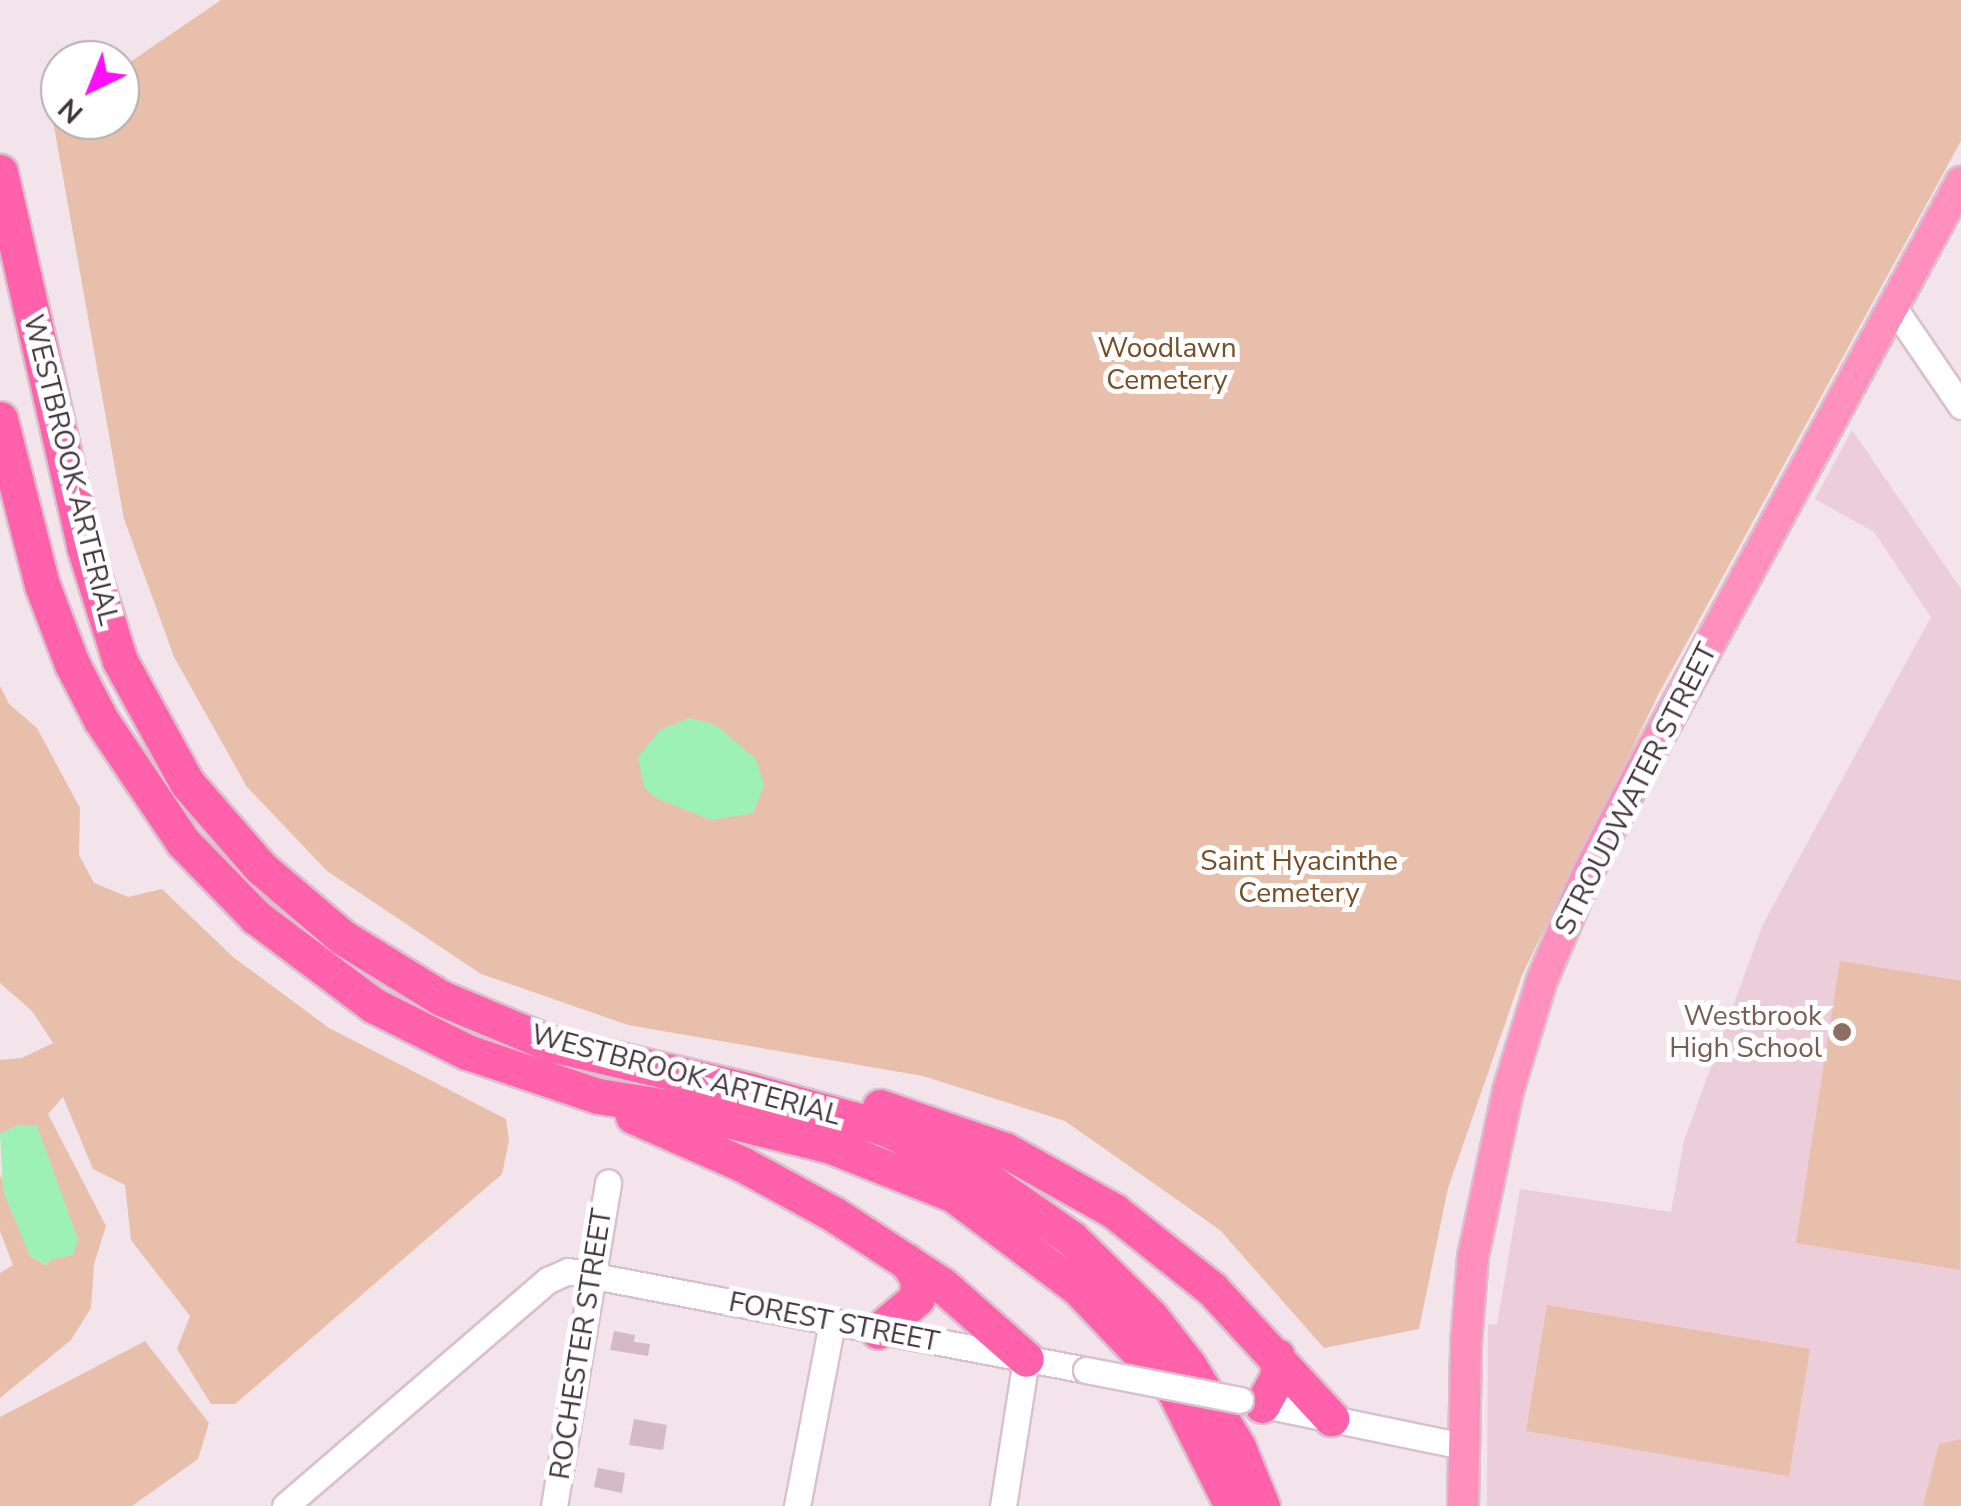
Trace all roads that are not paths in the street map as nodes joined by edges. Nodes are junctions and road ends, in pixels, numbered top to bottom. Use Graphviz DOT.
graph roads {
  1 [pos="0,172"];
  2 [pos="1961,182"];
  3 [pos="1894,308"];
  4 [pos="1961,406"];
  5 [pos="0,419"];
  6 [pos="751,1090"];
  7 [pos="598,1096"];
  8 [pos="608,1182"];
  9 [pos="906,1261"];
  10 [pos="591,1274"];
  11 [pos="832,1322"];
  12 [pos="878,1331"];
  13 [pos="1277,1356"];
  14 [pos="1026,1359"];
  15 [pos="1251,1402"];
  16 [pos="1332,1418"];
  17 [pos="1462,1446"];
  18 [pos="285,1506"];
  19 [pos="554,1506"];
  20 [pos="797,1506"];
  21 [pos="1002,1506"];
  22 [pos="1232,1506"];
  23 [pos="1262,1506"];
  24 [pos="1463,1506"];
  1 -- 6 [label="highway, WESTBROOK ARTERIAL"];
  2 -- 3 [label="main road, STROUDWATER STREET"];
  3 -- 4 [label="street"];
  3 -- 17 [label="main road, STROUDWATER STREET"];
  5 -- 7 [label="highway, WESTBROOK ARTERIAL"];
  6 -- 13 [label="highway"];
  6 -- 23 [label="highway, WESTBROOK ARTERIAL"];
  7 -- 9 [label="highway"];
  7 -- 22 [label="highway, WESTBROOK ARTERIAL"];
  8 -- 10 [label="street, ROCHESTER STREET"];
  9 -- 12 [label="highway"];
  9 -- 14 [label="highway"];
  10 -- 11 [label="street, FOREST STREET"];
  10 -- 18 [label="street, FOREST STREET"];
  10 -- 19 [label="street, ROCHESTER STREET"];
  11 -- 12 [label="street, FOREST STREET"];
  11 -- 20 [label="street"];
  12 -- 14 [label="street, FOREST STREET"];
  13 -- 15 [label="highway"];
  13 -- 16 [label="highway"];
  14 -- 15 [label="street, FOREST STREET, bridge"];
  14 -- 21 [label="street"];
  15 -- 16 [label="street, FOREST STREET"];
  16 -- 17 [label="street, FOREST STREET"];
  17 -- 24 [label="main road, STROUDWATER STREET"];
}
